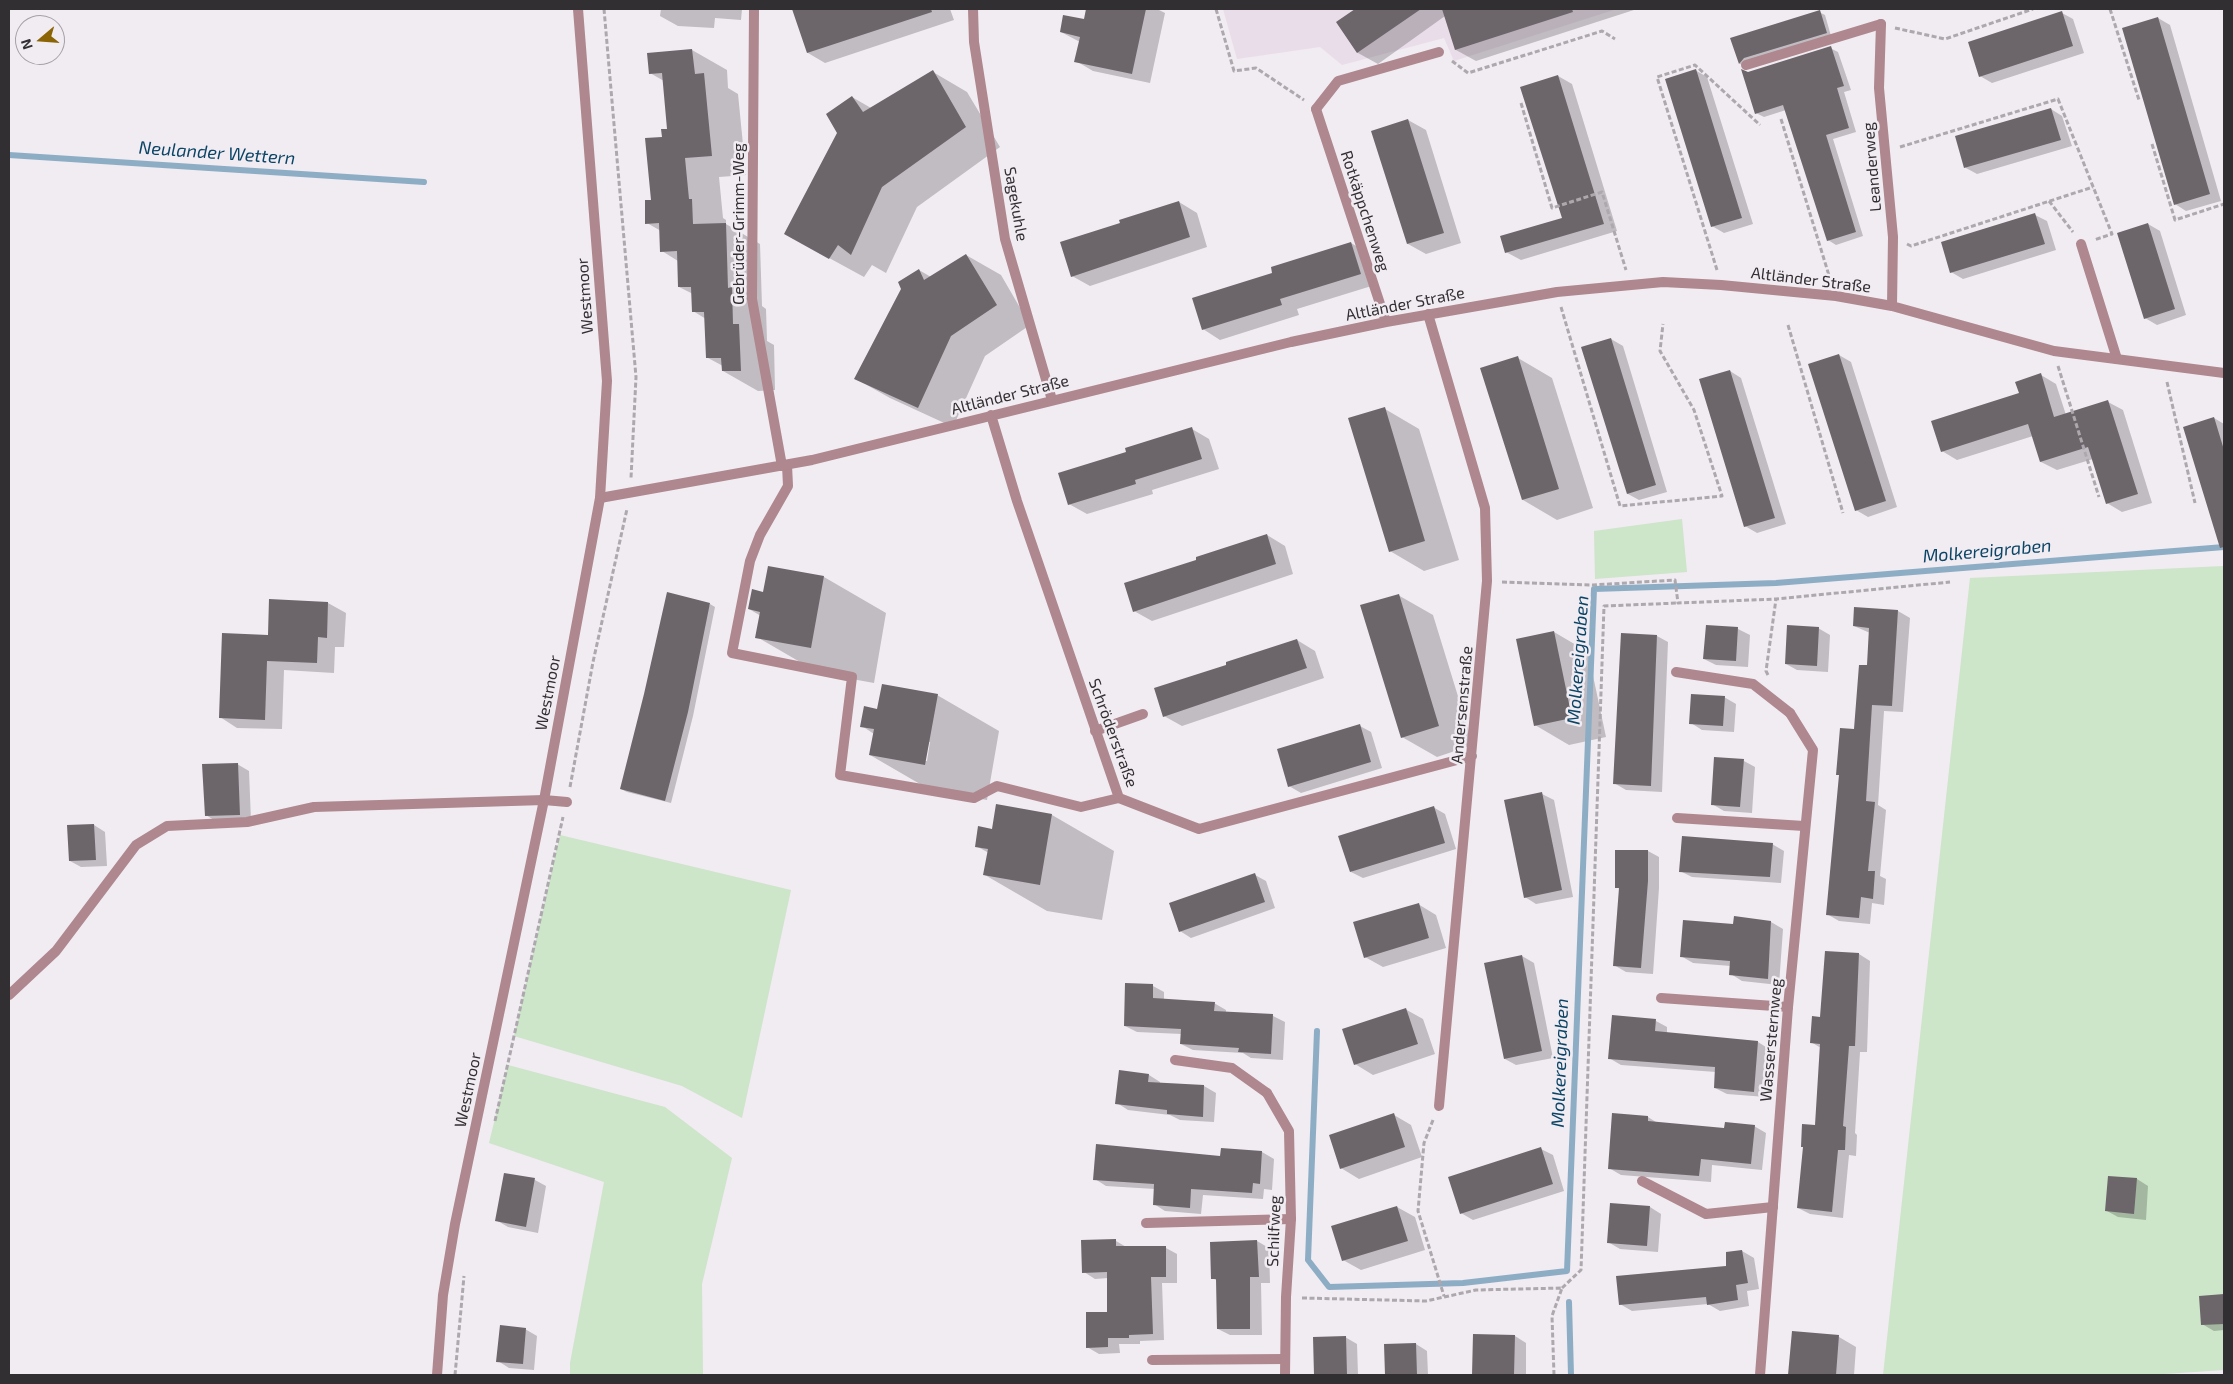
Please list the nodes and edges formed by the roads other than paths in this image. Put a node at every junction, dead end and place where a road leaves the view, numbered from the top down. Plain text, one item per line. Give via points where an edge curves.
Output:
1 (578, 9) edge
2 (754, 9) edge
3 (973, 9) edge
4 (1439, 52) road end
5 (1746, 66) dead end
6 (2082, 244) road end
7 (1892, 306) junction
8 (1428, 314) junction
9 (1386, 322) junction
10 (2117, 359) junction
11 (2224, 374) edge
12 (1052, 400) junction
13 (991, 415) junction
14 (784, 466) junction
15 (600, 498) junction
16 (1676, 672) dead end
17 (1143, 714) dead end
18 (1095, 731) junction
19 (1472, 756) junction
20 (1119, 798) junction
21 (544, 800) junction
22 (567, 802) road end
23 (1677, 818) dead end
24 (1804, 826) junction
25 (9, 995) edge
26 (1660, 998) dead end
27 (1788, 1007) junction
28 (1175, 1060) dead end
29 (1440, 1106) road end
30 (1642, 1181) dead end
31 (1773, 1207) junction
32 (1291, 1219) junction
33 (1146, 1223) dead end
34 (1285, 1359) junction
35 (1152, 1360) dead end
36 (437, 1375) edge
37 (1285, 1375) edge
38 (1760, 1375) edge

1 - 15 street, Westmoor via 607,381
2 - 14 street, Gebrüder-Grimm-Weg via 752,299
3 - 12 street, Sagekuhle via 974,42 1005,239
4 - 9 street, Rotkäppchenweg via 1338,81 1316,108
5 - 7 street, Leanderweg via 1880,24 1880,88 1894,237
6 - 10 street
7 - 8 street, Altländer Straße via 1836,296 1663,282 1557,292
7 - 10 street, Altländer Straße via 2054,351
8 - 9 street, Altländer Straße
8 - 19 street, Andersenstraße via 1485,508 1487,581
9 - 12 street, Altländer Straße
10 - 11 street, Altländer Straße
12 - 13 street, Altländer Straße
13 - 14 street, Altländer Straße
13 - 18 street, Schröderstraße via 1016,501
14 - 15 street, Altländer Straße
14 - 20 street, Gebrüder-Grimm-Weg via 788,486 760,535 750,561 732,653 852,678 840,775 974,798 997,786 1081,807
15 - 21 street, Westmoor
16 - 24 street, Wassersternweg via 1753,684 1790,713 1813,750
17 - 18 street
18 - 20 street, Schröderstraße
19 - 20 street, Schröderstraße via 1199,828
19 - 29 street, Andersenstraße
21 - 22 street
21 - 25 street via 314,807 246,822 167,826 136,845 56,951
21 - 36 street, Westmoor via 456,1224 443,1295
23 - 24 street
24 - 27 street, Wassersternweg
26 - 27 street
27 - 31 street, Wassersternweg
28 - 32 street, Schilfweg via 1232,1068 1267,1093 1289,1130
30 - 31 street via 1706,1214
31 - 38 street, Wassersternweg
32 - 33 street
32 - 34 street, Schilfweg
34 - 35 street
34 - 37 street, Schilfweg

